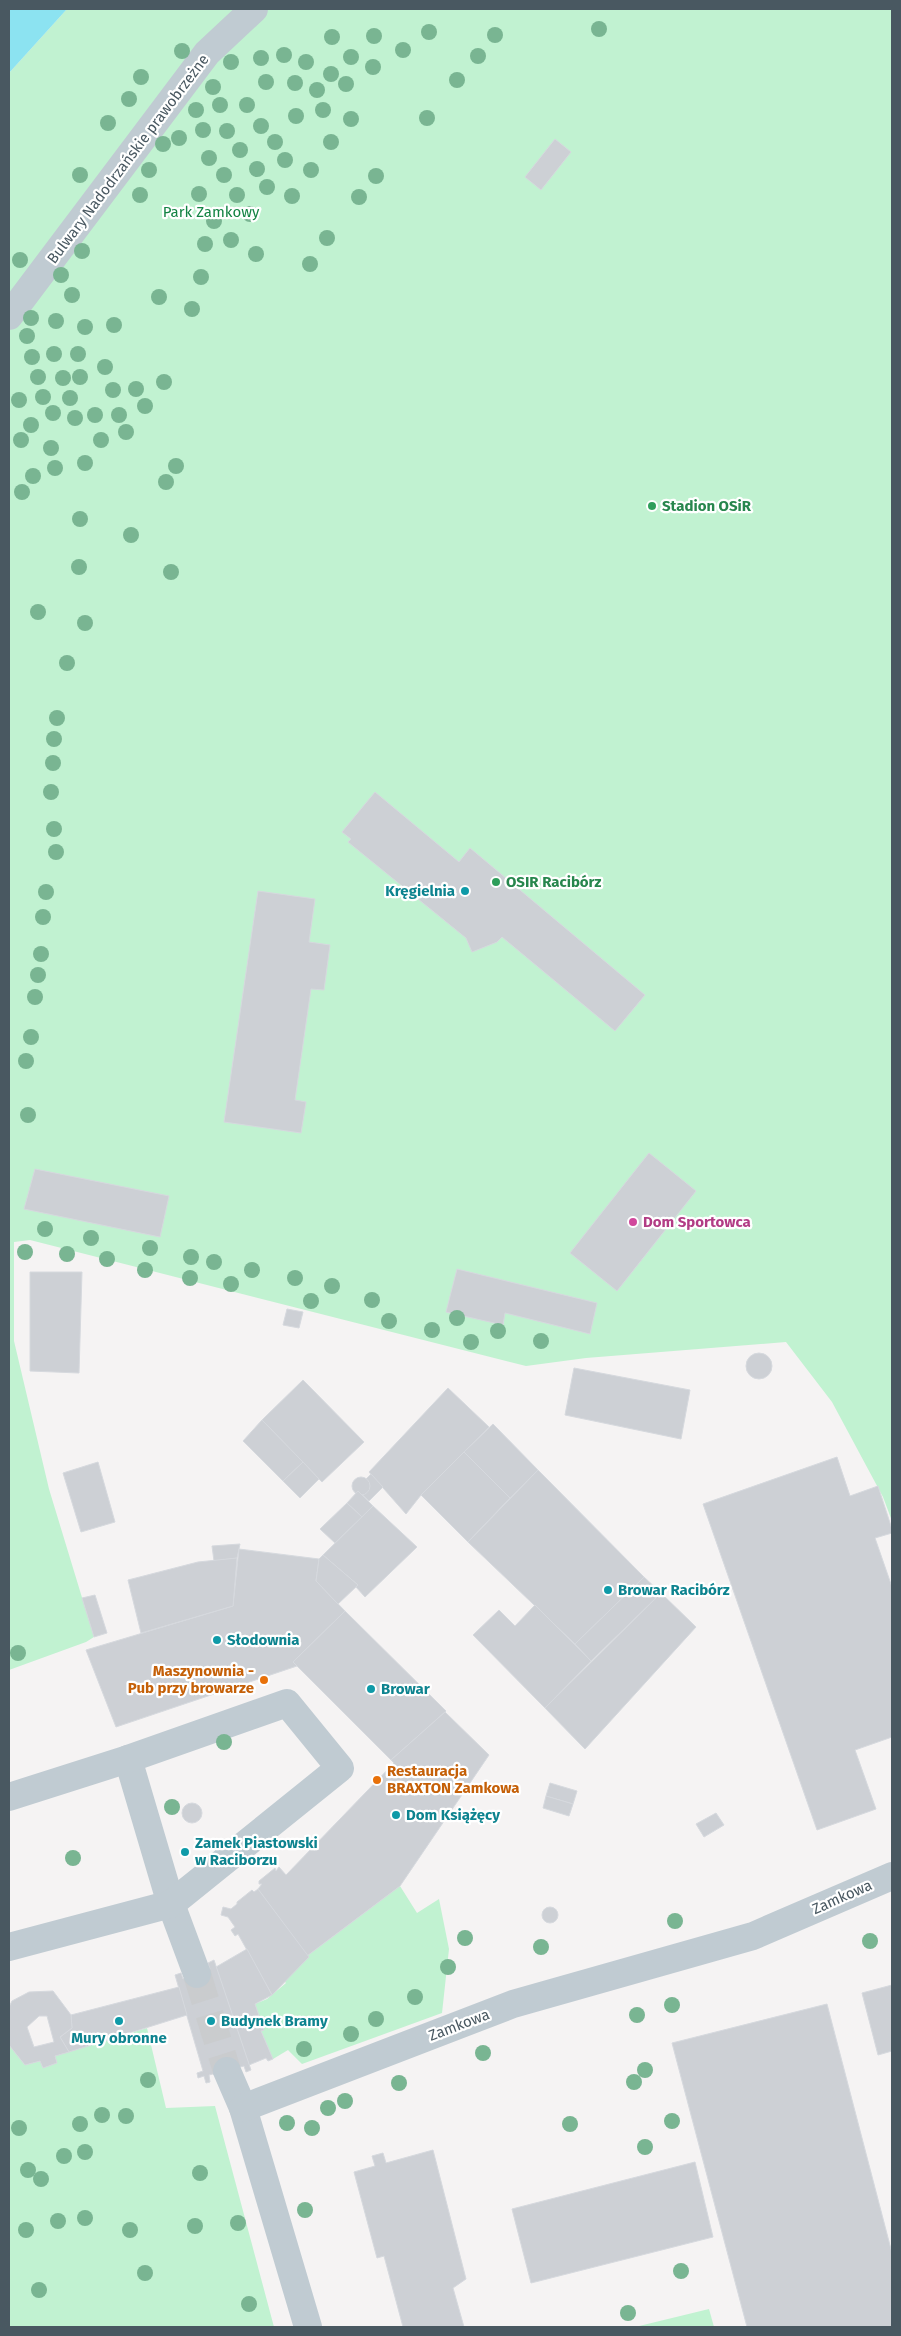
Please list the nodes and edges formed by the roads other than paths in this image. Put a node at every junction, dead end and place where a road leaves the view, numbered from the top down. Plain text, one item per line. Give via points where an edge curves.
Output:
1 (254, 9) edge
2 (9, 316) edge
3 (128, 1759) junction
4 (9, 1797) edge
5 (892, 1876) edge
6 (171, 1904) junction
7 (9, 1947) edge
8 (197, 1974) tunnel mouth
9 (227, 2071) tunnel mouth
10 (243, 2108) junction
11 (308, 2327) edge

1 - 2 street, Bulwary Nadodrzańskie prawobrzeżne via 207,53
3 - 4 street
3 - 6 street
3 - 6 street via 287,1703 340,1768
5 - 10 street, Zamkowa via 753,1936 513,2004
6 - 7 street
6 - 8 street
9 - 10 street
10 - 11 street

